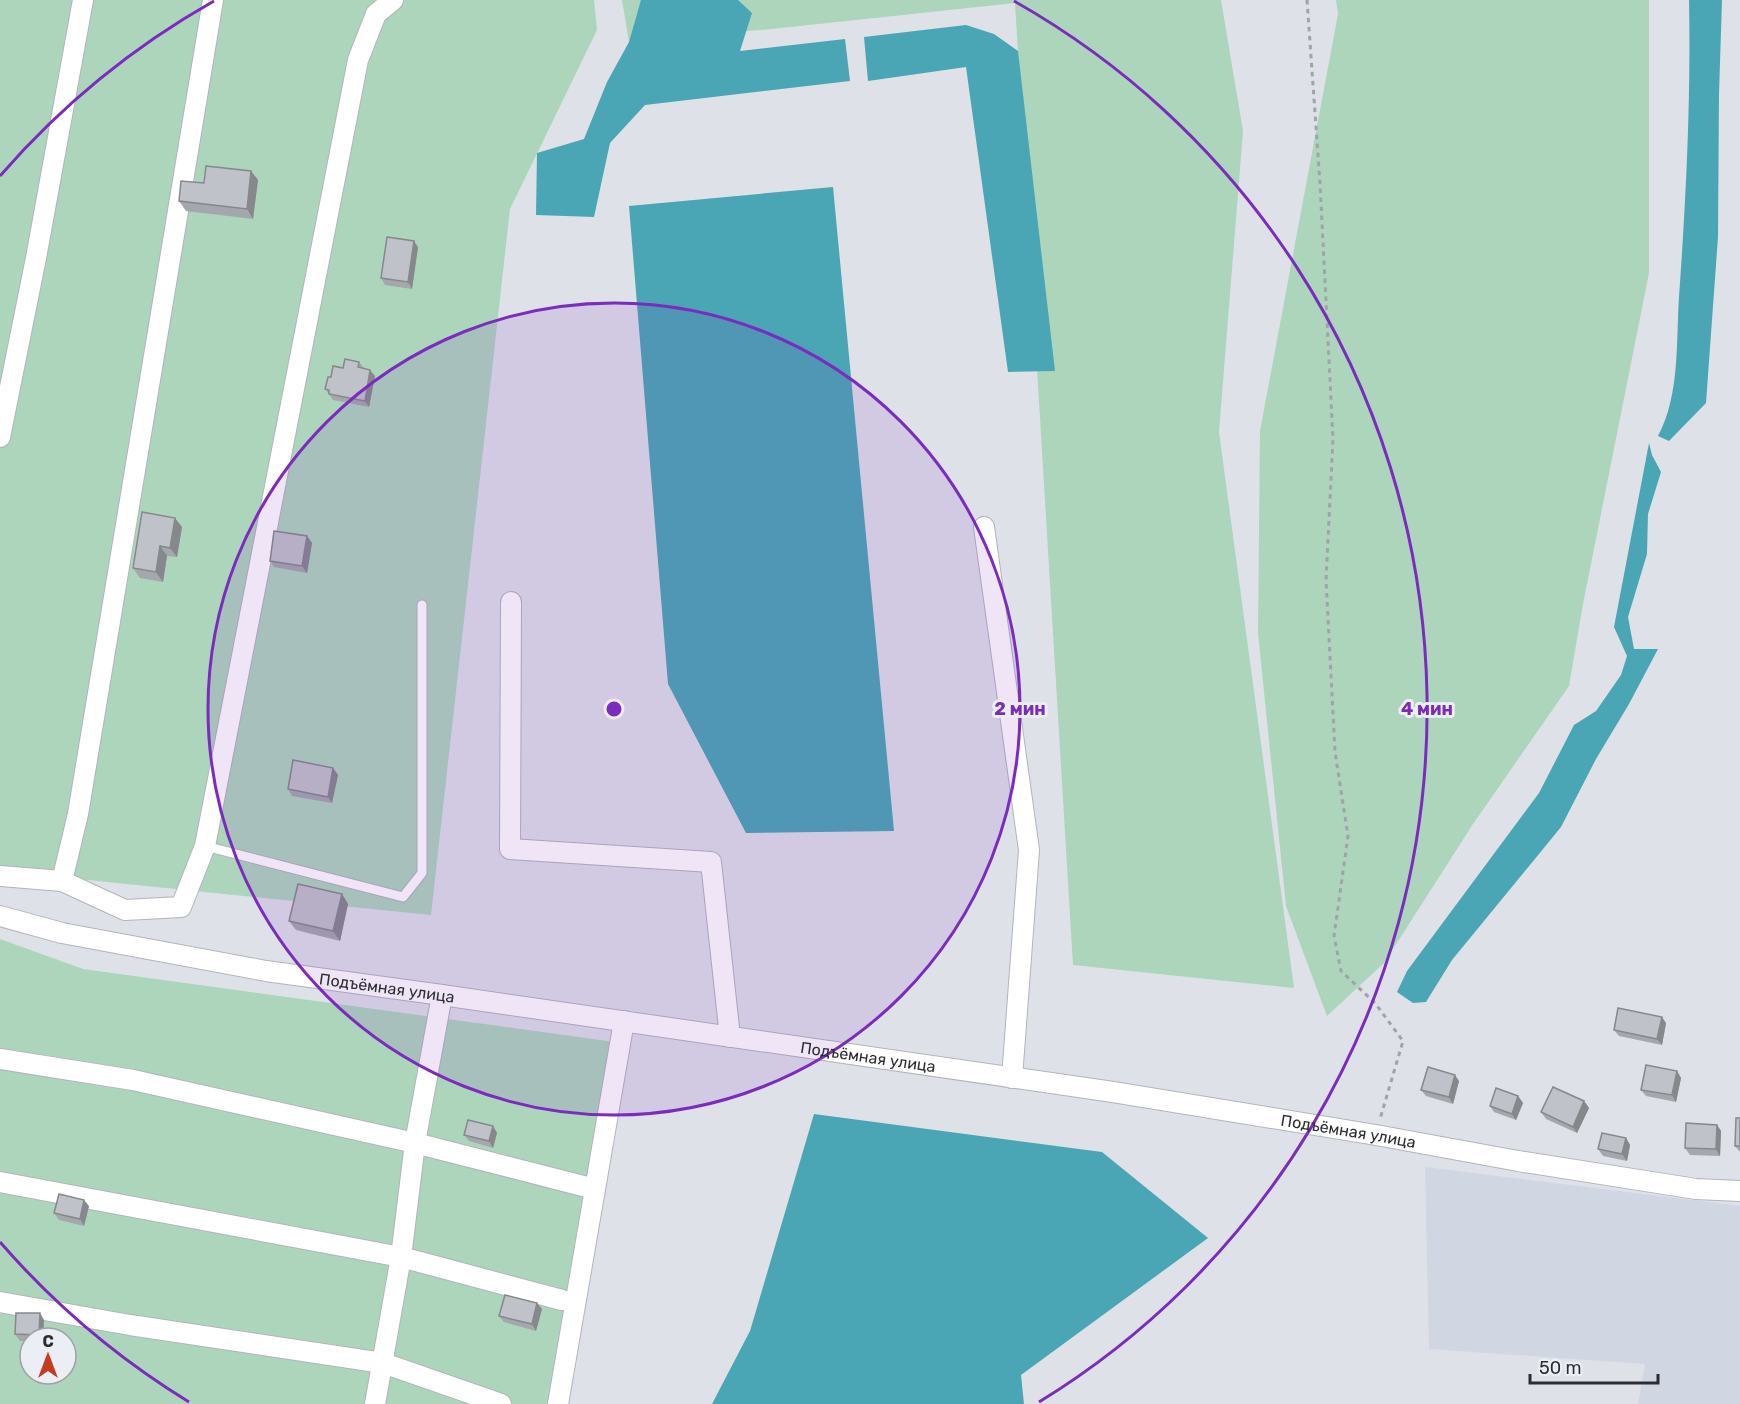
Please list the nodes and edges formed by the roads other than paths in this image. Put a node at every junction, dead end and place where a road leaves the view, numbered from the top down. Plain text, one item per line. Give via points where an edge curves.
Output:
1 (83, 0) edge
2 (213, 0) edge
3 (393, 0) edge
4 (0, 437) edge
5 (984, 527) dead end
6 (511, 602) dead end
7 (422, 605) dead end
8 (205, 846) junction
9 (0, 876) edge
10 (62, 882) junction
11 (0, 916) edge
12 (442, 995) junction
13 (624, 1021) junction
14 (730, 1037) junction
15 (0, 1059) edge
16 (1012, 1078) junction
17 (415, 1143) junction
18 (0, 1182) edge
19 (587, 1187) dead end
20 (1740, 1191) edge
21 (401, 1257) junction
22 (562, 1300) dead end
23 (0, 1302) edge
24 (384, 1364) junction
25 (375, 1404) edge
26 (501, 1404) edge
27 (558, 1404) edge

1 - 4 street
2 - 10 street via 78,814
3 - 8 street via 376,14 358,60
5 - 16 street via 1029,850
6 - 14 street via 510,849 711,862
7 - 8 lane via 422,873 403,897
8 - 10 street via 181,907 125,910
9 - 10 street
11 - 12 street, Подъёмная улица via 62,933 266,971
12 - 13 street, Подъёмная улица
12 - 17 street
13 - 14 street, Подъёмная улица
13 - 27 street
14 - 16 street, Подъёмная улица
15 - 17 street via 133,1080
16 - 20 street, Подъёмная улица via 1685,1187
17 - 19 street
17 - 21 street
18 - 21 street
21 - 22 street
21 - 24 street
23 - 24 street
24 - 25 street
24 - 26 street

